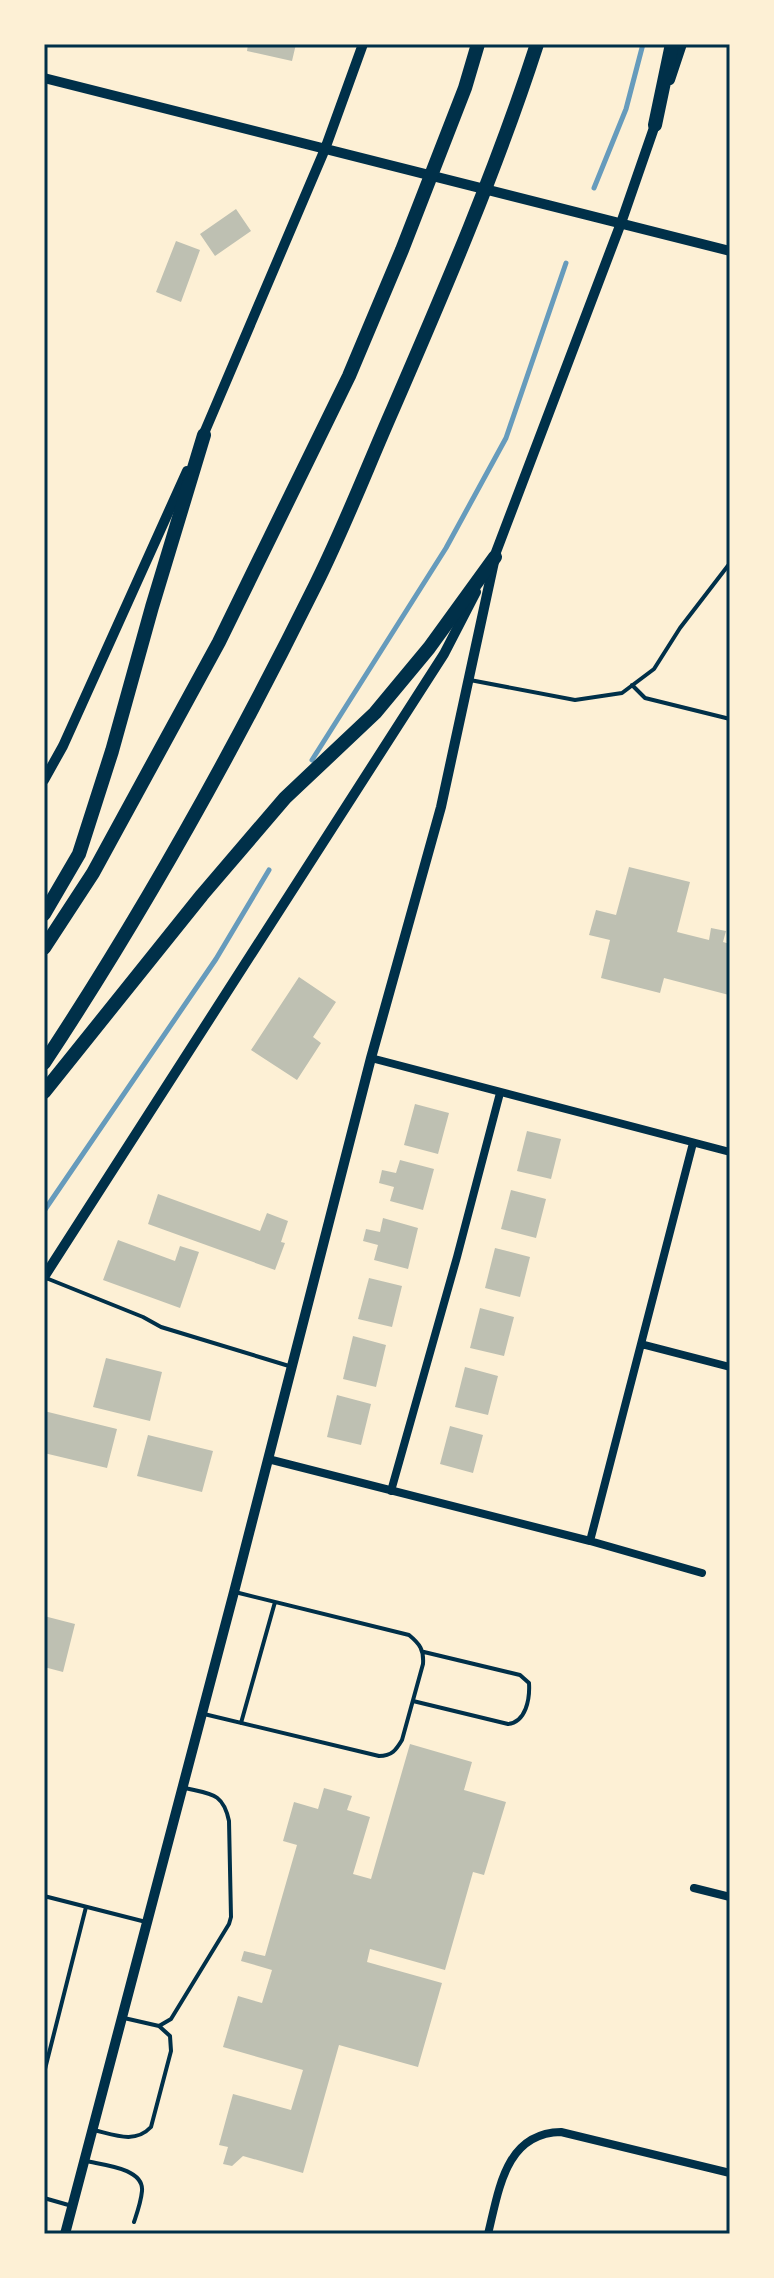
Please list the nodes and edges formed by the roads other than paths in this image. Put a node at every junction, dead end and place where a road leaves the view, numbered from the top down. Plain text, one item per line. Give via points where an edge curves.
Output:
1 (363, 44) edge
2 (478, 44) edge
3 (537, 44) edge
4 (672, 44) edge
5 (682, 44) edge
6 (44, 78) edge
7 (655, 125) junction
8 (325, 149) junction
9 (621, 223) junction
10 (730, 251) edge
11 (204, 435) junction
12 (495, 557) junction
13 (730, 563) edge
14 (467, 679) junction
15 (632, 685) junction
16 (730, 719) edge
17 (44, 780) edge
18 (44, 914) edge
19 (44, 948) edge
20 (371, 1058) junction
21 (44, 1063) edge
22 (44, 1092) edge
23 (500, 1093) junction
24 (693, 1143) junction
25 (730, 1152) edge
26 (44, 1277) edge
27 (641, 1344) junction
28 (292, 1366) junction
29 (730, 1367) edge
30 (268, 1459) junction
31 (391, 1491) junction
32 (590, 1541) junction
33 (702, 1573) dead end
34 (234, 1592) junction
35 (275, 1602) junction
36 (424, 1652) junction
37 (413, 1701) junction
38 (202, 1713) junction
39 (241, 1723) junction
40 (183, 1787) junction
41 (694, 1888) dead end
42 (44, 1896) edge
43 (730, 1897) edge
44 (86, 1907) junction
45 (147, 1922) junction
46 (122, 2017) junction
47 (159, 2026) junction
48 (44, 2073) edge
49 (91, 2129) junction
50 (83, 2160) junction
51 (730, 2173) edge
52 (44, 2198) edge
53 (72, 2206) junction
54 (134, 2222) dead end
55 (65, 2234) edge
56 (488, 2234) edge

1 - 8 street
2 - 19 highway via 349,376 219,642 93,873
3 - 21 highway via 453,268 317,583 226,762 101,977
4 - 7 highway
5 - 7 street
6 - 8 street
7 - 9 street
8 - 9 street
8 - 11 street
9 - 10 street
9 - 12 street
11 - 17 street
11 - 18 highway via 79,854
12 - 14 street
12 - 22 highway via 375,713 285,798
12 - 26 street via 444,654
13 - 15 lane via 654,669
14 - 15 lane via 575,700 622,693
14 - 20 street via 441,807
15 - 16 lane via 645,698
20 - 23 street
20 - 28 street
23 - 24 street
23 - 31 street
24 - 25 street
24 - 27 street
26 - 28 lane via 161,1327
27 - 29 street
27 - 32 street
28 - 30 street
30 - 31 street
30 - 34 street
31 - 32 street
32 - 33 street
34 - 35 lane
34 - 38 street
35 - 36 lane via 409,1635
35 - 39 lane
36 - 37 lane
36 - 37 lane via 520,1675 530,1689 523,1716 514,1724
37 - 39 lane via 402,1740 387,1756
38 - 39 lane
38 - 40 street
40 - 45 street
40 - 47 lane via 211,1794 226,1805 231,1917 181,2005
41 - 43 street
42 - 44 lane
44 - 45 lane
44 - 48 lane
45 - 46 street
46 - 47 lane
46 - 49 street
47 - 49 lane via 170,2036 171,2051 151,2127 144,2135 129,2138
49 - 50 street
50 - 53 street
50 - 54 lane via 134,2175 141,2182
51 - 56 street via 546,2132 516,2151
52 - 53 lane
53 - 55 street

